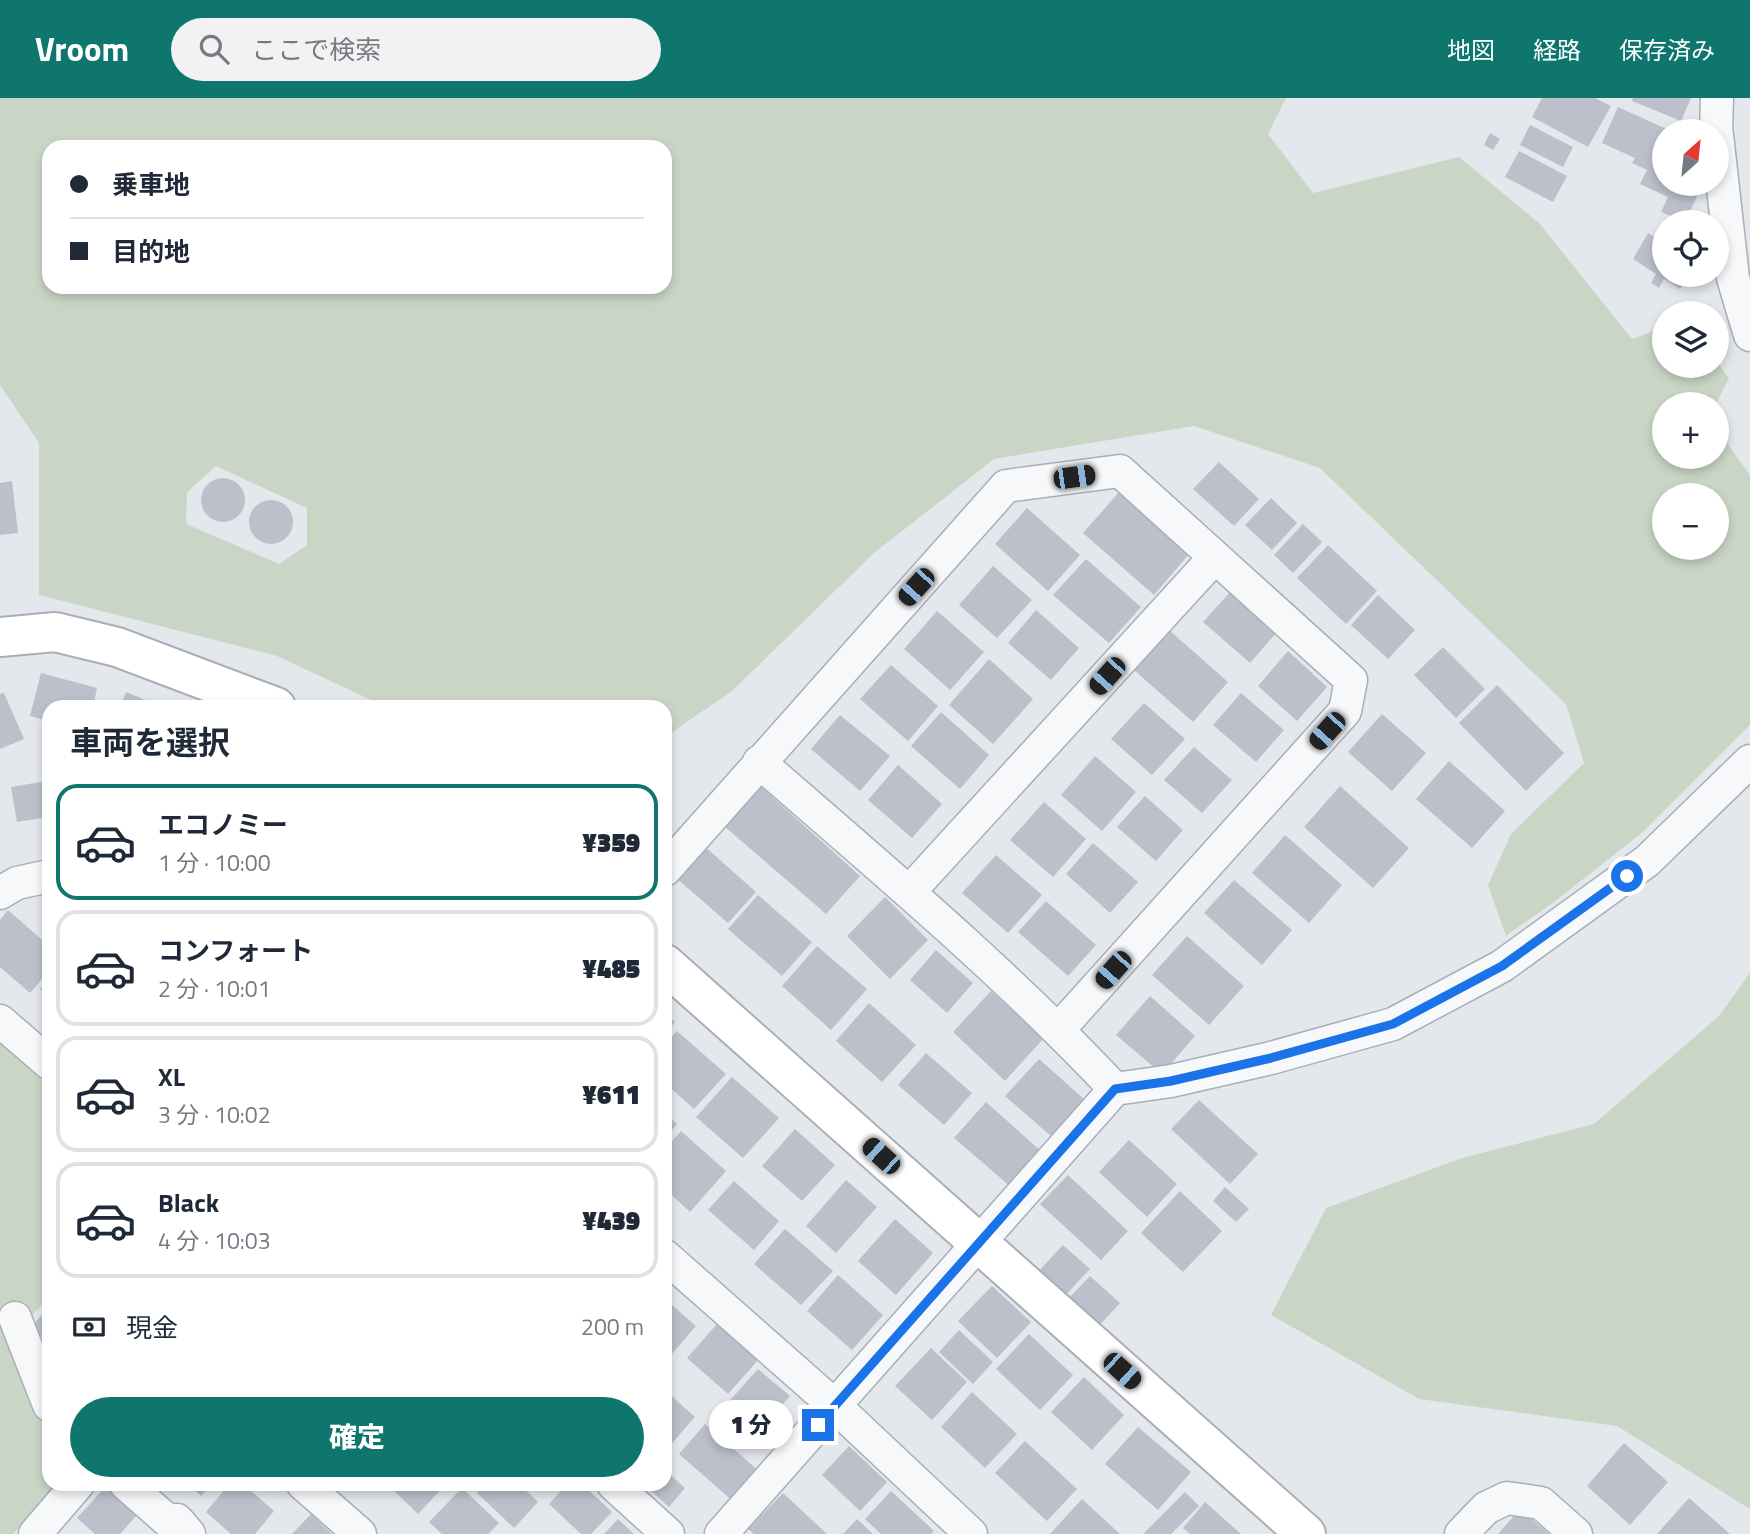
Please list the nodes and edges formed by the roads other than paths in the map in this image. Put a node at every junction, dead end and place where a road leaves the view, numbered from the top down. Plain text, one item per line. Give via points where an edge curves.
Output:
1 (1717, 98) edge
2 (1717, 119) edge
3 (1724, 196) edge
4 (1750, 335) edge
5 (1215, 557) junction
6 (0, 637) edge
7 (257, 700) edge
8 (1750, 761) edge
9 (759, 762) junction
10 (672, 862) edge
11 (42, 878) edge
12 (909, 892) junction
13 (0, 893) edge
14 (672, 970) edge
15 (0, 1021) edge
16 (1059, 1029) junction
17 (42, 1057) edge
18 (1115, 1089) junction
19 (980, 1243) junction
20 (672, 1262) edge
21 (15, 1318) dead end
22 (42, 1387) edge
23 (835, 1406) junction
24 (72, 1491) edge
25 (134, 1491) edge
26 (311, 1491) edge
27 (621, 1491) edge
28 (35, 1534) edge
29 (189, 1534) edge
30 (360, 1534) edge
31 (668, 1534) edge
32 (721, 1534) edge
33 (971, 1534) edge
34 (1306, 1534) edge
35 (1461, 1534) edge
36 (1576, 1534) edge

1 - 2 street
3 - 4 street via 1734,278
5 - 9 street via 1120,471 1006,486
5 - 12 street
5 - 16 street via 1351,680 1345,711
6 - 7 street via 55,632 117,647
8 - 18 street via 1647,861 1502,966 1393,1024 1271,1058
9 - 10 street
9 - 12 street
11 - 13 street
12 - 16 street
14 - 19 street
15 - 17 street
16 - 18 street
18 - 19 street
19 - 23 street
19 - 34 street
20 - 23 street
21 - 22 street
23 - 32 street
23 - 33 street
24 - 28 street
25 - 29 street via 169,1521 177,1520
26 - 30 street
27 - 31 street
35 - 36 street via 1486,1508 1507,1498 1541,1503

